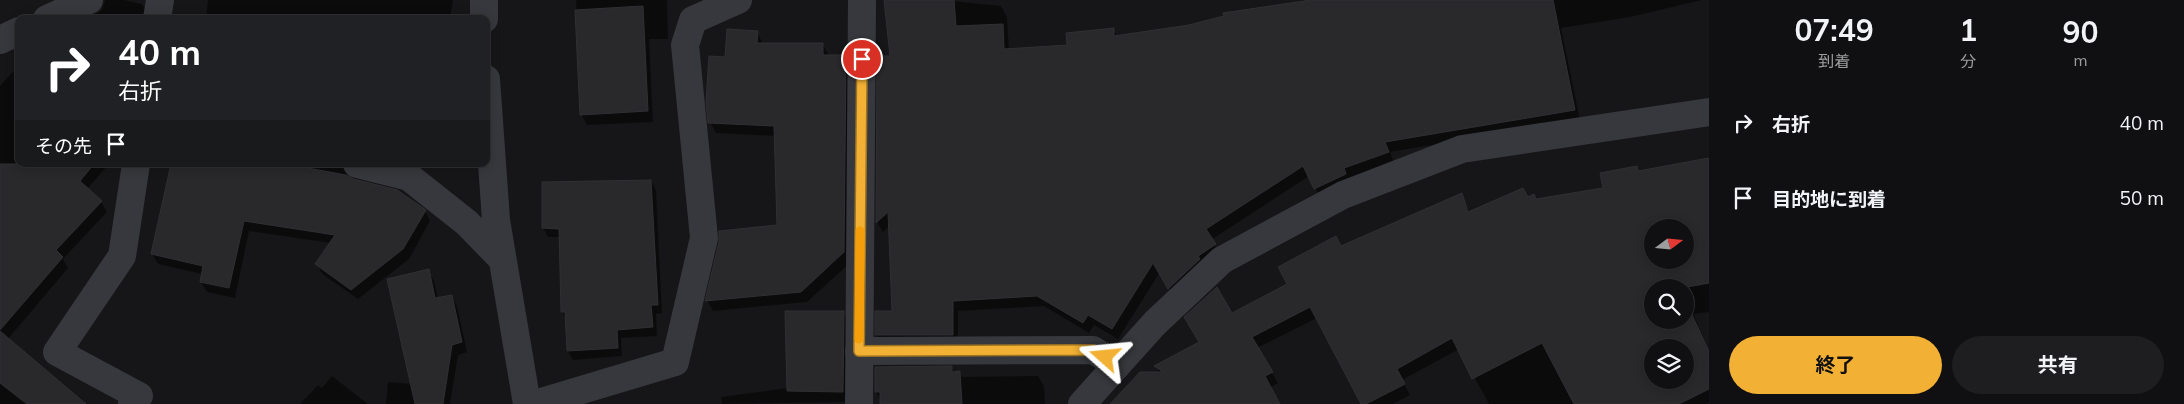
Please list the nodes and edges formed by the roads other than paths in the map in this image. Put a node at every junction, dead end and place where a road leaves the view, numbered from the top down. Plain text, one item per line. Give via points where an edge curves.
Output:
1 (89, 0) edge
2 (160, 0) edge
3 (484, 0) edge
4 (738, 0) edge
5 (862, 0) edge
6 (56, 15) edge
7 (158, 15) edge
8 (484, 15) edge
9 (15, 33) edge
10 (0, 40) edge
11 (1709, 112) edge
12 (490, 135) edge
13 (136, 167) edge
14 (369, 167) edge
15 (502, 259) junction
16 (859, 351) junction
17 (1117, 365) junction
18 (132, 404) edge
19 (528, 404) edge
20 (535, 404) edge
21 (859, 404) edge
22 (1082, 404) edge

1 - 6 street
2 - 7 street
3 - 8 street
4 - 20 street via 693,20 685,44 704,238 675,362
5 - 16 street
9 - 10 street
11 - 17 street via 1462,149 1343,195 1222,260 1155,322
12 - 15 street
13 - 18 street via 122,256 58,352 139,396
14 - 15 street via 409,177 467,223
15 - 19 street
16 - 17 street via 1093,350
16 - 21 street
17 - 22 street

